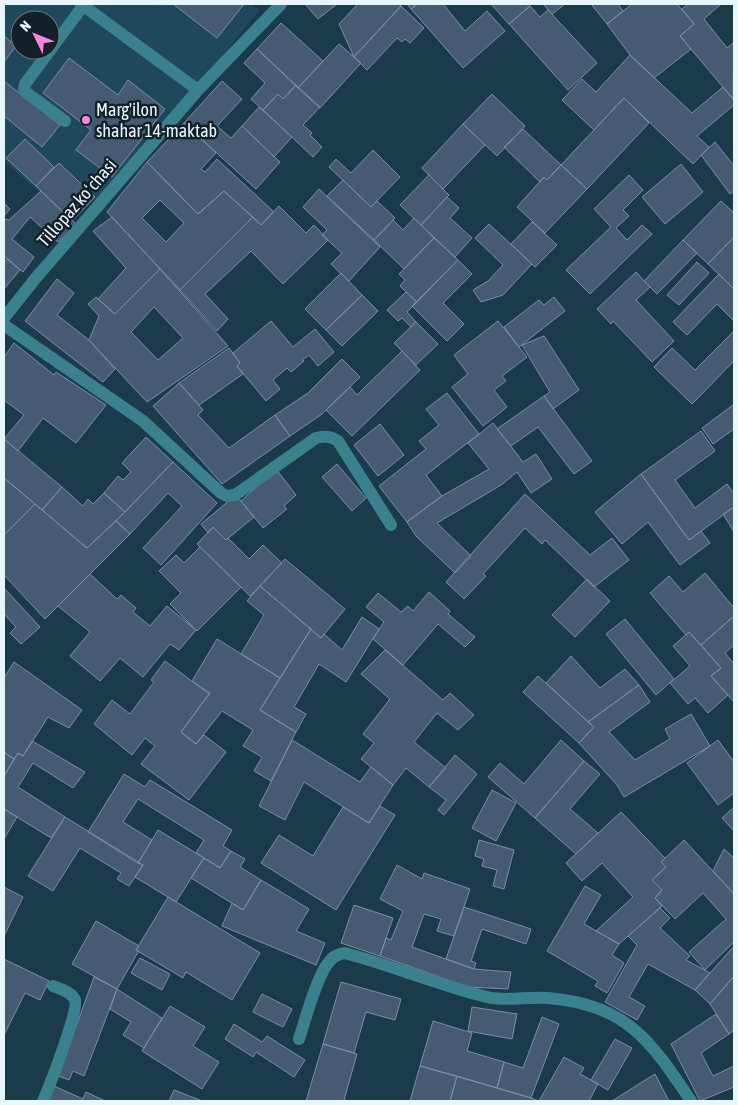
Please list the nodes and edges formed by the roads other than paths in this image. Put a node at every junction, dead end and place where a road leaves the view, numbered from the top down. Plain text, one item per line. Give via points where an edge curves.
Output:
1 (281, 4) edge
2 (82, 5) edge
3 (198, 90) junction
4 (65, 121) dead end
5 (4, 318) edge
6 (4, 325) edge
7 (391, 525) dead end
8 (53, 986) dead end
9 (299, 1039) dead end
10 (43, 1101) edge
11 (692, 1101) edge

1 - 3 street, Tillopaz koʻchasi
2 - 3 street
2 - 4 street via 24,89
3 - 5 street, Tillopaz koʻchasi
6 - 7 street via 143,421 227,496 235,494 316,438 332,437 338,441
8 - 10 street via 70,994 76,1004
9 - 11 street via 322,973 328,962 345,953 489,998 546,998 594,1006 621,1019 645,1038

